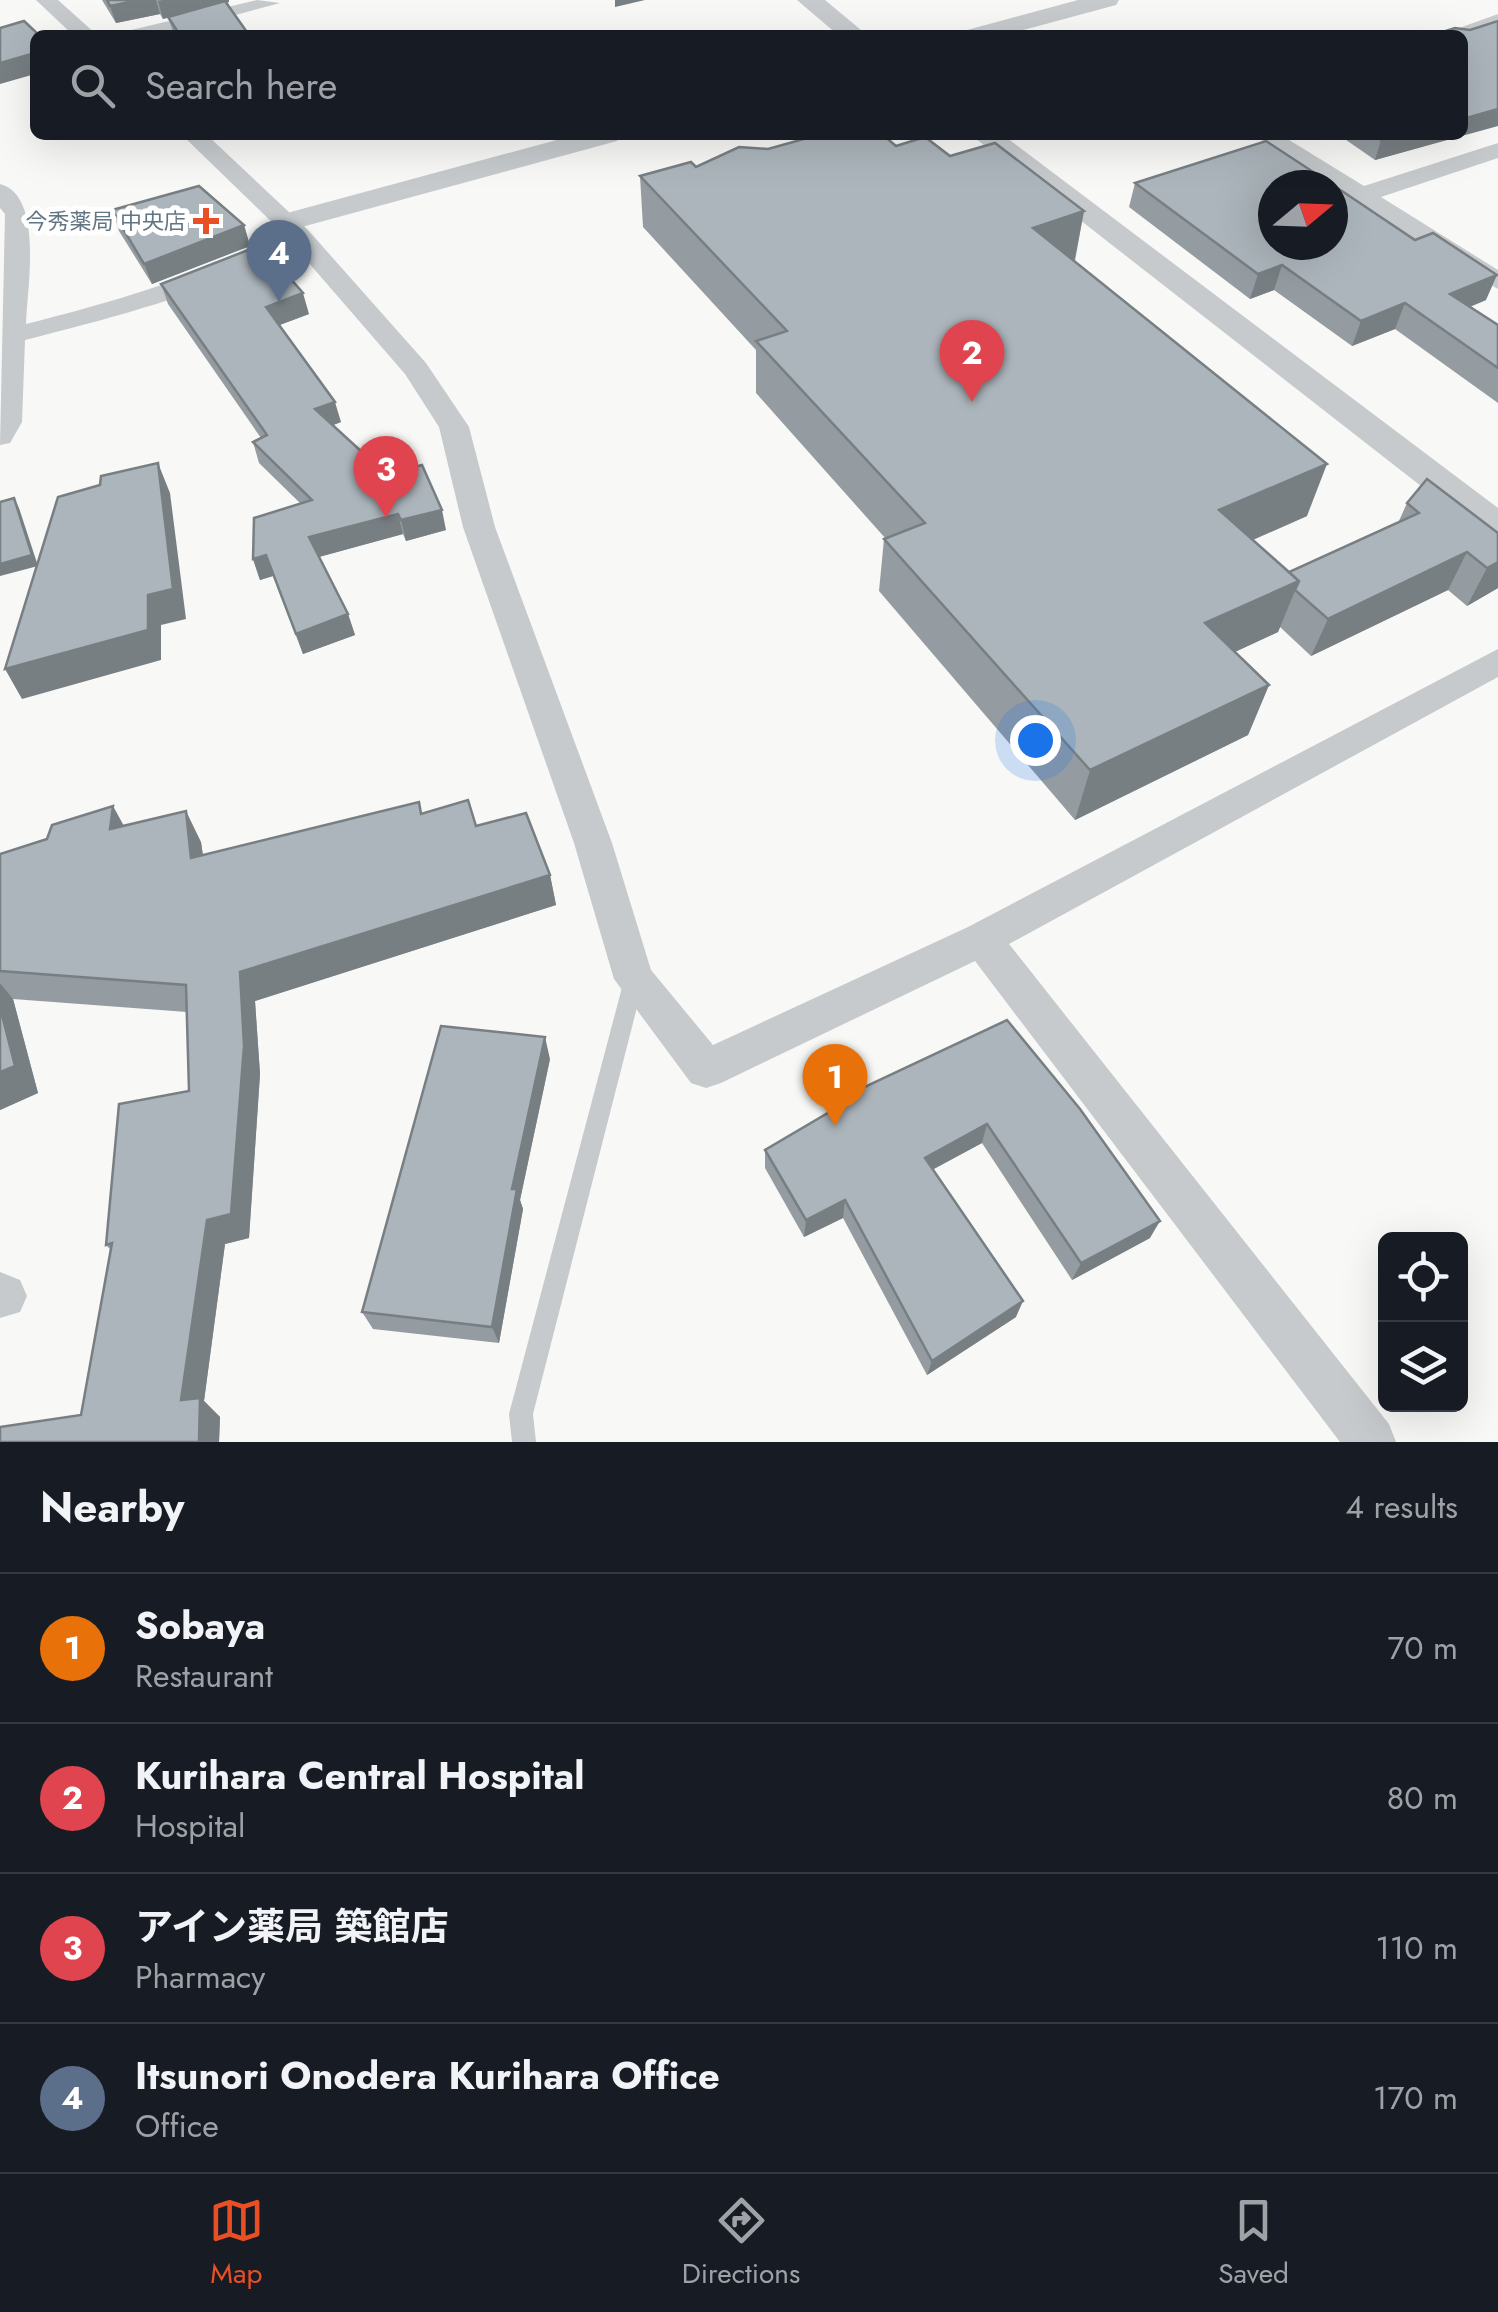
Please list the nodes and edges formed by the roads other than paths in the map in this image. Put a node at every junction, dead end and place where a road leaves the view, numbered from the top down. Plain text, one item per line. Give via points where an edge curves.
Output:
1 (46, 0) edge
2 (267, 0) edge
3 (809, 0) edge
4 (1106, 0) edge
5 (1498, 20) edge
6 (80, 30) edge
7 (156, 30) edge
8 (848, 30) edge
9 (995, 30) edge
10 (1466, 30) edge
11 (199, 140) edge
12 (590, 140) edge
13 (991, 140) edge
14 (1273, 140) edge
15 (1498, 150) edge
16 (0, 191) edge
17 (1359, 196) junction
18 (293, 228) junction
19 (1498, 281) edge
20 (10, 336) junction
21 (0, 436) edge
22 (1498, 528) edge
23 (1498, 662) edge
24 (982, 939) junction
25 (634, 979) junction
26 (524, 1442) edge
27 (1370, 1442) edge

1 - 6 street
2 - 7 street
3 - 8 street
4 - 9 street
5 - 10 street
11 - 18 street
12 - 18 street
13 - 22 street
14 - 17 street
15 - 17 street
16 - 20 street via 16,214
17 - 19 street
18 - 20 street via 214,277
18 - 25 street via 416,368 454,427 479,527 593,843
20 - 21 street via 8,422
23 - 24 street
24 - 25 street via 706,1069
24 - 27 street
25 - 26 lane via 521,1414

